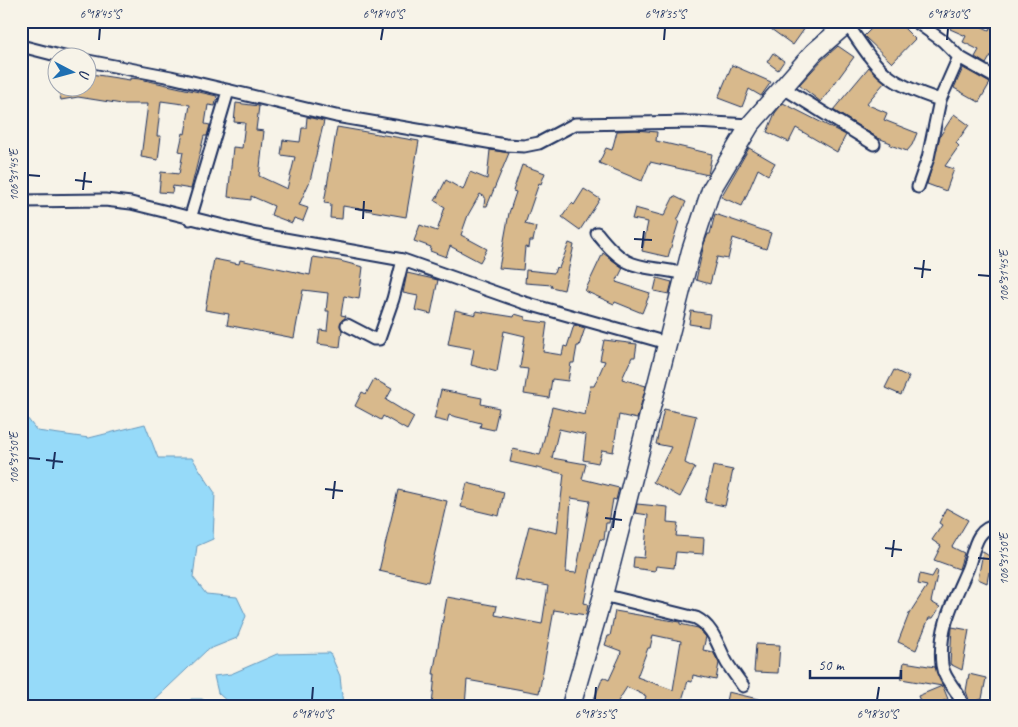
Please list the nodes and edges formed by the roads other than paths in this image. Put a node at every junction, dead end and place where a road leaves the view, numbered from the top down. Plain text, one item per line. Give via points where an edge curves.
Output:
1 (915, 21) edge
2 (849, 22) edge
3 (21, 46) edge
4 (48, 53) edge
5 (959, 57) junction
6 (98, 63) edge
7 (996, 78) edge
8 (782, 87) junction
9 (228, 91) junction
10 (940, 100) junction
11 (750, 125) junction
12 (874, 144) dead end
13 (918, 187) dead end
14 (21, 201) edge
15 (190, 219) junction
16 (597, 233) dead end
17 (403, 260) junction
18 (685, 274) junction
19 (347, 325) dead end
20 (667, 342) junction
21 (997, 526) edge
22 (603, 595) junction
23 (743, 686) dead end
24 (571, 706) edge
25 (962, 706) edge

1 - 5 street
2 - 8 main road via 814,52
2 - 10 street via 883,74 899,85
3 - 4 street
5 - 7 street
5 - 10 street
6 - 9 street
8 - 11 main road
8 - 12 street
9 - 11 street via 336,116 519,146 539,143 575,124 695,122
9 - 15 street
10 - 13 street via 928,158
11 - 18 main road via 712,190 699,221
14 - 15 street via 118,201
15 - 17 street
16 - 18 street via 624,261
17 - 19 street via 379,339
17 - 20 street via 525,304
18 - 20 main road
20 - 22 main road
21 - 25 street via 984,529 978,537 942,633 943,671 959,695
22 - 23 street via 703,621
22 - 24 main road

